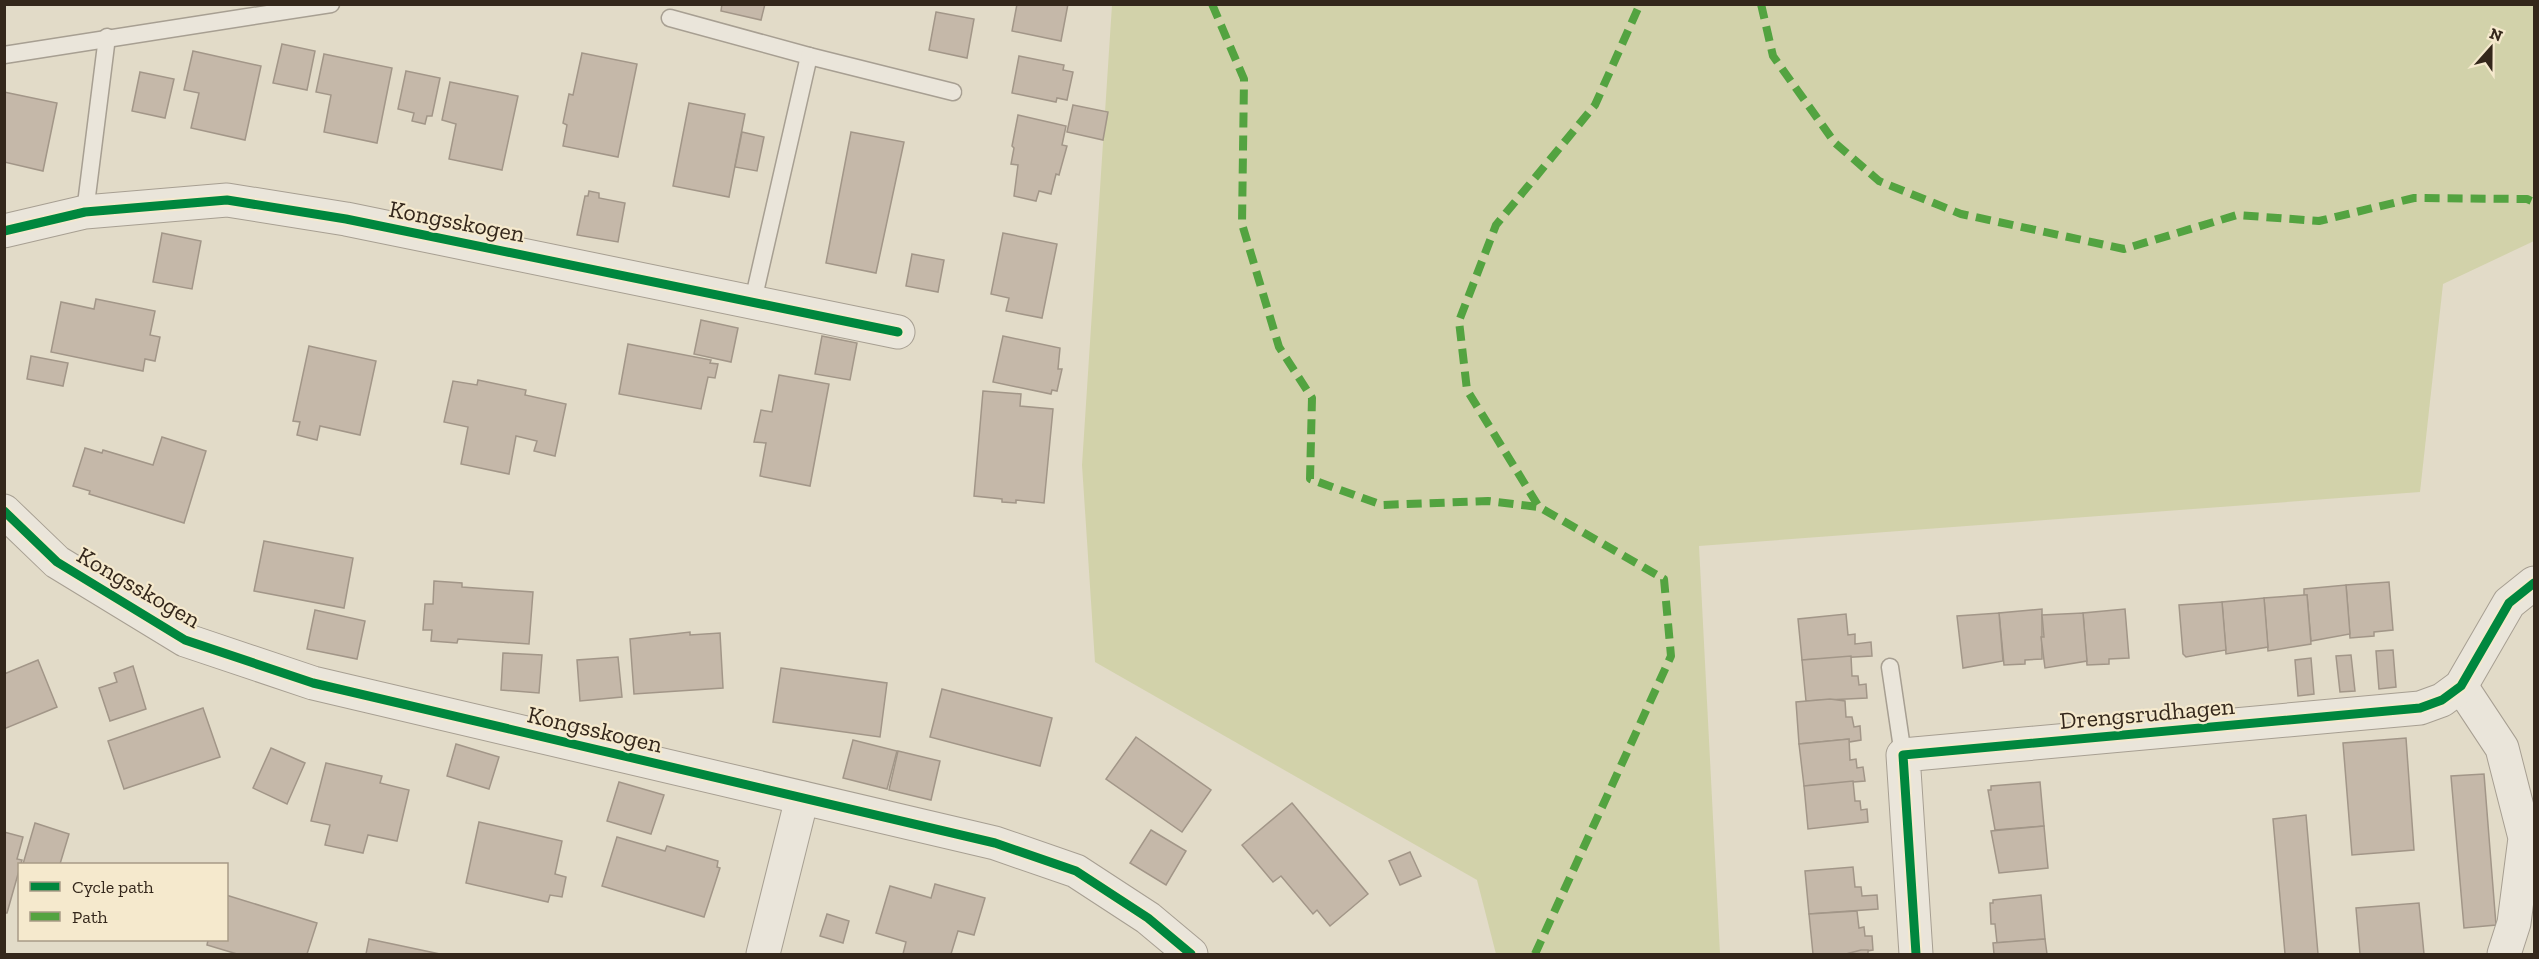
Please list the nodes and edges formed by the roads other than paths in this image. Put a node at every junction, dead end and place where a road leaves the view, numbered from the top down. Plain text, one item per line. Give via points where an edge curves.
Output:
1 (331, 4) edge
2 (670, 18) dead end
3 (106, 37) junction
4 (4, 55) edge
5 (809, 56) junction
6 (953, 92) dead end
7 (85, 212) junction
8 (4, 231) edge
9 (753, 301) junction
10 (898, 332) dead end
11 (4, 511) edge
12 (2535, 583) edge
13 (1890, 667) dead end
14 (2461, 686) junction
15 (1903, 755) junction
16 (801, 798) junction
17 (763, 954) edge
18 (1191, 954) edge
19 (1916, 954) edge
20 (2504, 954) edge

1 - 3 lane
2 - 5 lane
3 - 4 lane
3 - 7 lane
5 - 6 lane
5 - 9 lane
7 - 8 street, Kongsskogen
7 - 9 street, Kongsskogen via 227,200 346,219
9 - 10 street, Kongsskogen
11 - 16 street, Kongsskogen via 57,562 185,640 313,683
12 - 14 street, Drengsrudhagen via 2509,603
13 - 15 lane
14 - 15 street, Drengsrudhagen via 2442,700 2420,708
14 - 20 street via 2502,748 2525,838 2514,923
15 - 19 street
16 - 17 street
16 - 18 street, Kongsskogen via 995,843 1076,871 1148,918

